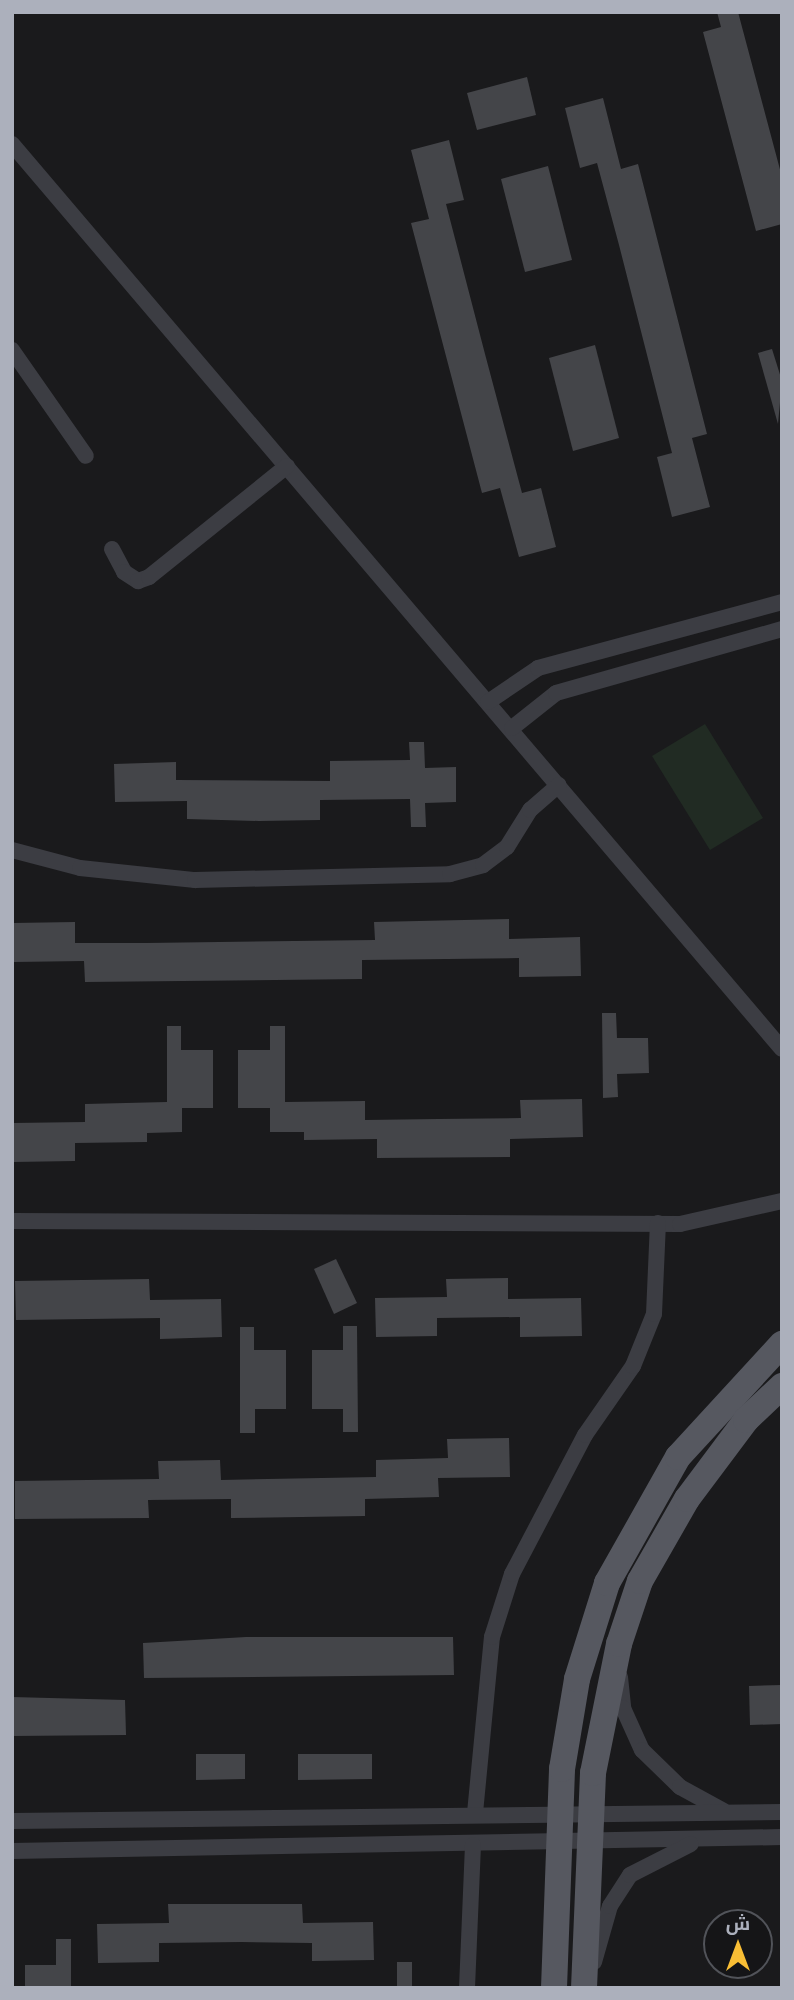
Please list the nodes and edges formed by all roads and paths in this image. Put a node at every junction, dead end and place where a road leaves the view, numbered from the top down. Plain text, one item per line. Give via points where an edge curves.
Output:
1 (12, 144) edge
2 (12, 350) edge
3 (86, 456) dead end
4 (287, 466) junction
5 (112, 549) dead end
6 (782, 602) edge
7 (782, 629) edge
8 (488, 702) junction
9 (512, 728) junction
10 (559, 785) junction
11 (12, 850) edge
12 (782, 1049) edge
13 (782, 1201) edge
14 (12, 1221) edge
15 (658, 1223) junction
16 (782, 1344) edge
17 (782, 1386) edge
18 (619, 1644) junction
19 (726, 1812) junction
20 (782, 1812) edge
21 (475, 1813) junction
22 (590, 1813) junction
23 (561, 1814) junction
24 (12, 1821) edge
25 (782, 1837) edge
26 (561, 1841) junction
27 (589, 1841) junction
28 (698, 1841) junction
29 (473, 1845) junction
30 (12, 1851) edge
31 (467, 1988) edge
32 (554, 1988) edge
33 (586, 1988) edge

1 - 4 street
2 - 3 street
4 - 5 street via 149,577 138,581 124,572
4 - 8 street
6 - 8 street via 538,668
7 - 9 street via 556,692
8 - 9 street
9 - 10 street
10 - 11 street via 530,810 507,847 483,865 450,874 195,880 80,868
10 - 12 street
13 - 15 street via 692,1222
14 - 15 street
15 - 21 street via 654,1314 633,1366 585,1435 512,1574 492,1637
16 - 23 main road via 678,1457 607,1583 568,1727
17 - 18 main road via 746,1420 687,1499 640,1581
18 - 19 street via 623,1708 642,1750 680,1787
18 - 22 main road
19 - 20 street
19 - 22 street
21 - 23 street
21 - 24 street
22 - 23 street
22 - 27 main road
23 - 26 main road
25 - 28 street
26 - 27 street
26 - 29 street
26 - 32 main road
27 - 28 street
27 - 33 main road
28 - 33 street via 644,1865 618,1891
29 - 30 street
29 - 31 street

